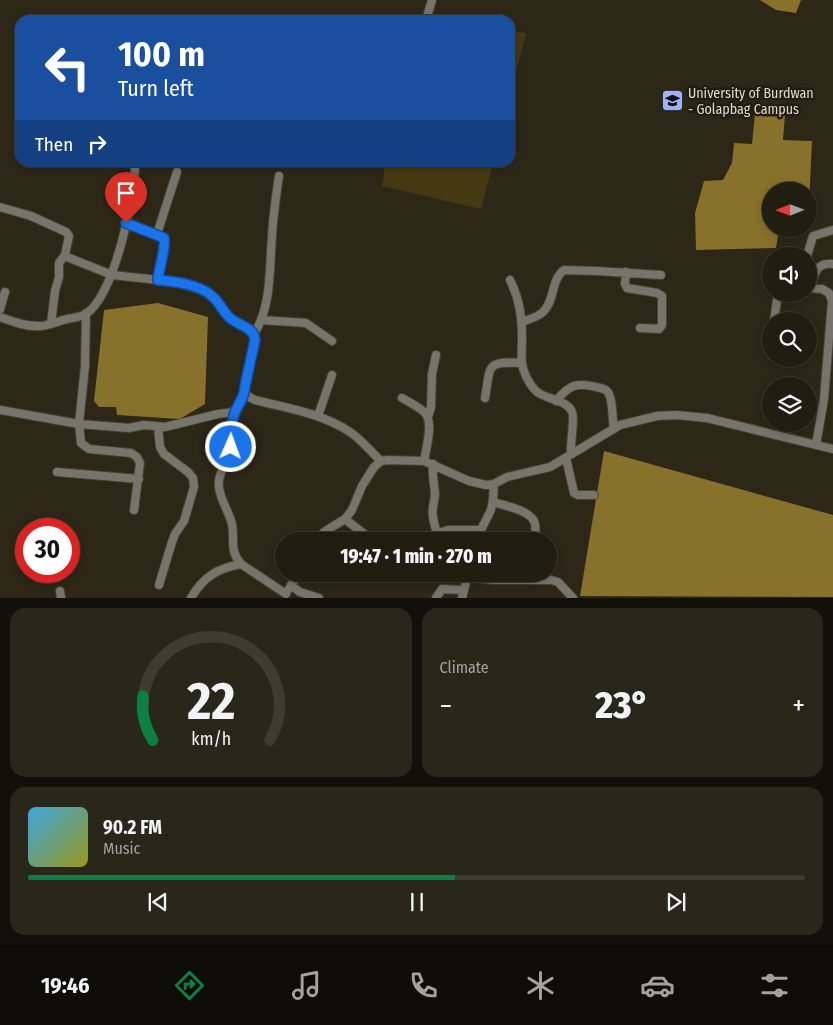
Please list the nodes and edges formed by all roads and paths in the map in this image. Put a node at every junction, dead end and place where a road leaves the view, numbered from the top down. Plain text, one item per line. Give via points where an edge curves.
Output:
1 (432, 0) edge
2 (428, 15) edge
3 (135, 167) edge
4 (177, 172) dead end
5 (279, 176) dead end
6 (0, 207) edge
7 (126, 223) junction
8 (833, 230) edge
9 (157, 234) junction
10 (810, 247) edge
11 (64, 255) junction
12 (833, 264) edge
13 (817, 268) edge
14 (626, 272) junction
15 (661, 274) dead end
16 (112, 275) junction
17 (158, 280) junction
18 (510, 280) dead end
19 (817, 289) edge
20 (6, 292) dead end
21 (0, 309) edge
22 (86, 313) junction
23 (0, 317) edge
24 (262, 320) junction
25 (522, 322) junction
26 (51, 324) junction
27 (640, 328) dead end
28 (254, 334) junction
29 (831, 334) edge
30 (332, 341) dead end
31 (436, 355) dead end
32 (522, 363) junction
33 (332, 375) dead end
34 (245, 392) junction
35 (402, 398) dead end
36 (485, 398) dead end
37 (556, 401) junction
38 (0, 410) edge
39 (235, 412) junction
40 (318, 416) junction
41 (428, 417) junction
42 (79, 424) junction
43 (158, 427) junction
44 (614, 428) junction
45 (816, 445) junction
46 (833, 449) edge
47 (568, 456) junction
48 (381, 462) junction
49 (428, 463) junction
50 (57, 472) dead end
51 (139, 479) junction
52 (494, 484) junction
53 (594, 495) dead end
54 (493, 502) junction
55 (134, 510) dead end
56 (345, 519) junction
57 (480, 530) joint
58 (324, 532) edge
59 (362, 532) edge
60 (438, 532) joint
61 (535, 532) edge
62 (241, 564) junction
63 (293, 582) edge
64 (557, 582) edge
65 (159, 585) dead end
66 (291, 585) junction
67 (463, 594) edge
68 (285, 596) edge
69 (191, 598) edge
70 (319, 598) edge
71 (436, 598) edge
72 (573, 598) edge

1 - 2 street
3 - 7 street
4 - 9 street
5 - 24 street via 268,295
6 - 11 street via 32,216 66,232 69,236
7 - 9 street
7 - 16 street
8 - 10 street via 813,236
9 - 17 street via 164,238 165,243
11 - 16 street
11 - 26 street via 59,264
12 - 13 street via 821,264
14 - 15 street
14 - 25 street via 564,270 557,277 546,310
14 - 27 street via 627,288 662,296 662,325 659,329
16 - 17 street
16 - 22 street via 101,296
17 - 28 street via 177,282 209,293 230,318
18 - 25 street
19 - 29 street via 829,293 832,300
20 - 21 street
22 - 26 street
22 - 42 street
23 - 26 street via 34,326
24 - 28 street
24 - 30 street via 306,323
25 - 32 street
28 - 34 street
29 - 45 street
31 - 41 street
32 - 36 street via 494,364 490,369
32 - 37 street via 536,391
33 - 40 street
34 - 39 street
34 - 40 street via 255,400
35 - 41 street
37 - 44 street via 576,384 605,389 612,401
37 - 47 street via 573,412
38 - 42 street
39 - 43 street
39 - 62 street via 231,447 221,473 219,490 230,517 232,550
40 - 48 street via 350,432
41 - 49 street
42 - 43 street
42 - 51 street via 81,443 89,449 131,453 138,457
43 - 65 street via 164,454 188,472 193,478 194,488
44 - 45 street via 657,416 696,416
44 - 47 street
45 - 46 street
47 - 52 street via 550,467
47 - 53 street via 574,493
48 - 49 street
48 - 56 street via 374,466
49 - 52 street via 469,481
49 - 60 street via 435,494 433,517
50 - 51 street
51 - 55 street
52 - 54 street
54 - 57 street
54 - 61 street via 527,513 535,523
56 - 58 street
56 - 59 street
57 - 60 street
62 - 68 street
62 - 69 street via 216,571 195,590
63 - 66 street
64 - 72 street
66 - 68 street
66 - 70 street via 300,592
67 - 71 street via 442,589

